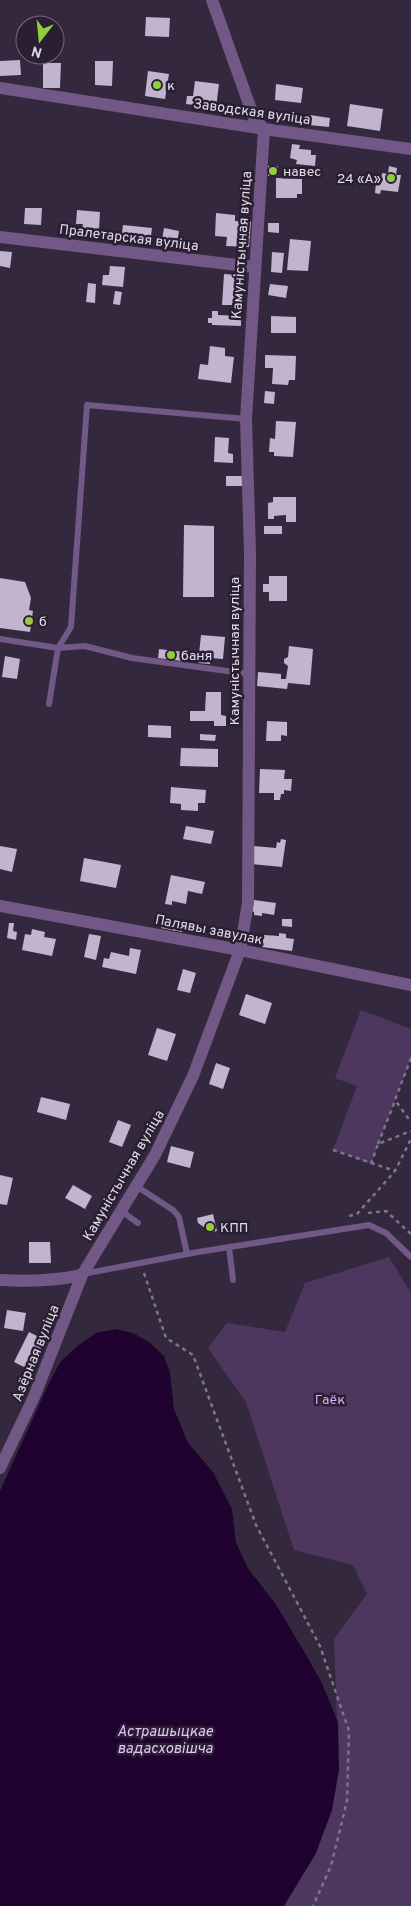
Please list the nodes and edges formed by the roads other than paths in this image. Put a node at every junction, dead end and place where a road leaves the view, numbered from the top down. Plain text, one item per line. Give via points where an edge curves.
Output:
1 (212, 0) edge
2 (0, 88) edge
3 (264, 129) junction
4 (411, 149) edge
5 (0, 236) edge
6 (254, 267) junction
7 (246, 418) junction
8 (0, 639) edge
9 (58, 648) junction
10 (249, 674) junction
11 (49, 704) dead end
12 (0, 906) edge
13 (240, 950) junction
14 (411, 985) edge
15 (136, 1186) junction
16 (121, 1211) junction
17 (138, 1224) dead end
18 (230, 1247) junction
19 (187, 1254) junction
20 (411, 1257) edge
21 (82, 1275) junction
22 (0, 1280) edge
23 (233, 1280) dead end
24 (0, 1468) edge

1 - 3 street via 254,118
2 - 3 street, Заводская вуліца
3 - 4 street, Заводская вуліца
3 - 6 street, Камуністычная вуліца
5 - 6 street, Пралетарская вуліца
6 - 7 street, Камуністычная вуліца
7 - 9 lane via 87,405 71,628
7 - 10 street, Камуністычная вуліца
8 - 9 lane
9 - 10 lane via 85,646 132,658
9 - 11 lane
10 - 13 street, Камуністычная вуліца via 248,903
12 - 13 street, Палявы завулак
13 - 14 street, Палявы завулак
13 - 15 street, Камуністычная вуліца via 193,1076 155,1155
15 - 16 street, Камуністычная вуліца
15 - 19 lane via 179,1217
16 - 17 lane
16 - 21 street, Камуністычная вуліца
18 - 19 lane
18 - 20 lane via 369,1225 386,1233
18 - 23 lane
19 - 21 lane
21 - 22 street via 35,1282
21 - 24 street, Азёрная вуліца via 34,1397

